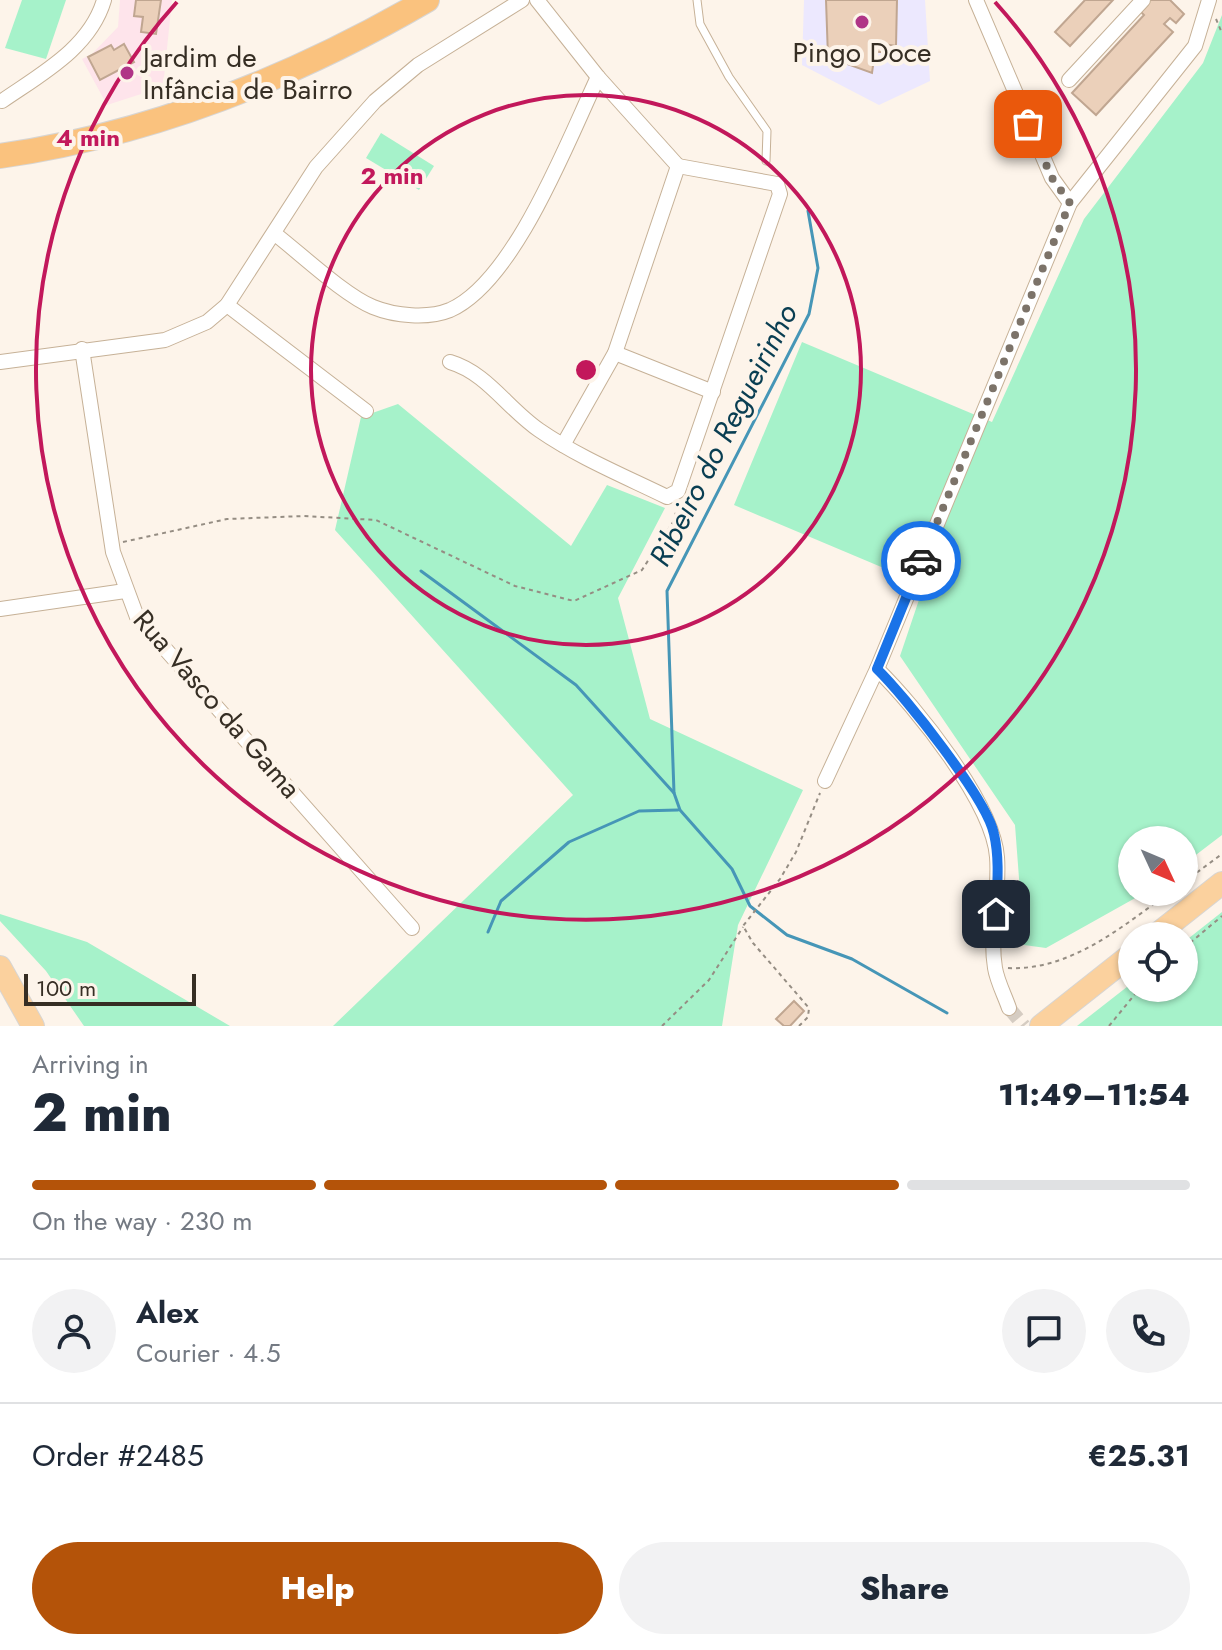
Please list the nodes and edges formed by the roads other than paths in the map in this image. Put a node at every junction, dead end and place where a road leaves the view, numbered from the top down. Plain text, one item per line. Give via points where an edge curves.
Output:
1 (104, 0) edge
2 (411, 0) edge
3 (427, 0) edge
4 (522, 0) edge
5 (537, 0) edge
6 (697, 0) edge
7 (976, 0) edge
8 (1143, 0) edge
9 (1209, 0) edge
10 (598, 77) junction
11 (1069, 80) dead end
12 (2, 101) dead end
13 (0, 148) edge
14 (0, 156) edge
15 (766, 161) dead end
16 (678, 166) junction
17 (1070, 203) junction
18 (275, 234) junction
19 (227, 305) junction
20 (82, 349) junction
21 (615, 353) junction
22 (0, 362) edge
23 (450, 362) dead end
24 (713, 392) junction
25 (366, 411) dead end
26 (563, 445) junction
27 (125, 591) junction
28 (0, 609) edge
29 (877, 669) junction
30 (825, 781) road end
31 (1222, 883) edge
32 (1173, 922) edge
33 (412, 928) dead end
34 (1118, 965) edge
35 (0, 967) edge
36 (0, 987) edge
37 (1009, 1008) tunnel mouth
38 (20, 1026) edge
39 (33, 1026) edge
40 (1041, 1026) edge

1 - 12 street via 80,42
2 - 13 highway via 227,90 91,131
3 - 14 highway via 231,96 94,139
4 - 18 street via 418,65 375,101 316,167
5 - 10 street
6 - 15 lane via 700,24 767,131
7 - 17 street via 1052,178
8 - 11 street
9 - 17 street via 1195,46
10 - 16 street
10 - 18 street via 528,222 489,281 450,310 414,316 372,306
16 - 21 street
16 - 24 street via 777,184 780,194
17 - 29 street
18 - 19 street
19 - 20 street via 207,322 165,340
19 - 25 street
20 - 22 street
20 - 27 street, Rua Vasco da Gama via 112,545
21 - 24 street
21 - 26 street
23 - 26 street via 470,368
24 - 26 street via 672,494
27 - 28 street
27 - 33 street, Rua Vasco da Gama via 137,617
29 - 30 street
29 - 37 street via 898,689 994,830 995,968
31 - 32 main road
34 - 40 main road
35 - 39 main road
36 - 38 main road

